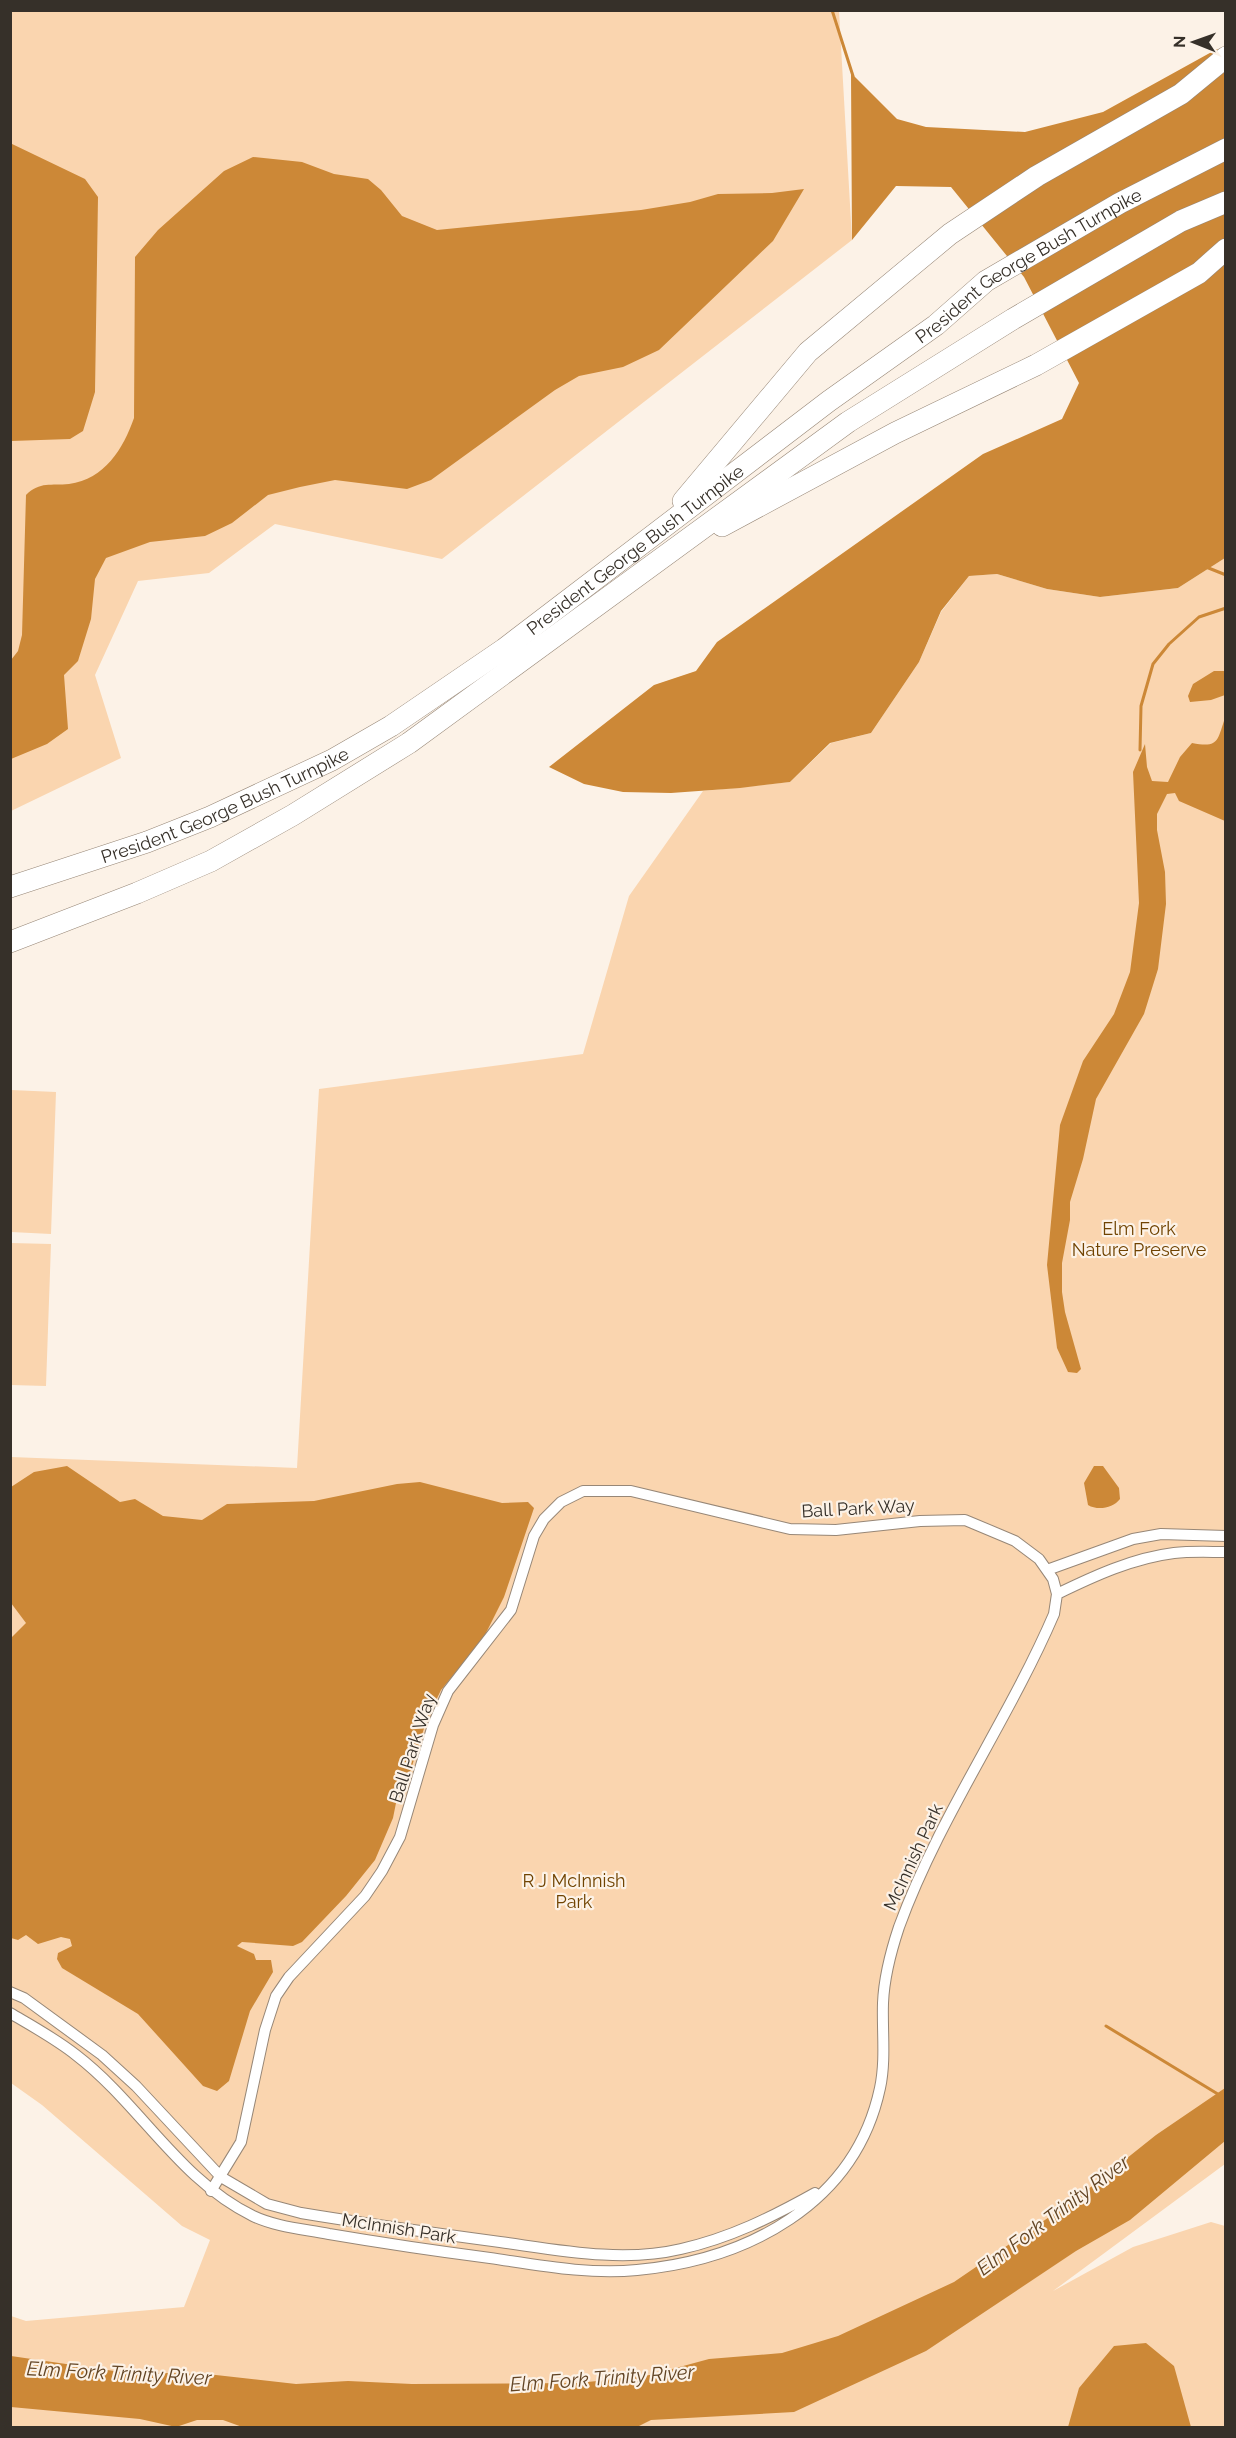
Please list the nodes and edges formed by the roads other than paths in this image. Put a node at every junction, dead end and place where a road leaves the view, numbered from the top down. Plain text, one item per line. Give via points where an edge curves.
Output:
1 (1226, 57) edge
2 (1226, 150) edge
3 (1226, 202) edge
4 (1226, 249) edge
5 (641, 544) junction
6 (650, 565) junction
7 (13, 886) edge
8 (10, 942) edge
9 (1226, 1536) edge
10 (1226, 1551) edge
11 (1047, 1570) junction
12 (1057, 1594) junction
13 (10, 1992) edge
14 (10, 2013) edge
15 (221, 2177) junction
16 (835, 2182) junction
17 (211, 2192) junction

1 - 5 highway via 1181,94 1036,176 950,234 808,352 698,485
2 - 5 highway, President George Bush Turnpike via 1120,203 986,281 936,325
3 - 6 highway, President George Bush Turnpike via 1181,221 848,422
4 - 6 highway via 1199,273 1036,365 895,433
5 - 7 highway, President George Bush Turnpike via 447,690 332,760 147,842
6 - 8 highway, President George Bush Turnpike via 409,742 293,815 211,861
9 - 11 street via 1161,1534 1133,1539
10 - 12 street via 1142,1559
11 - 12 street, Ball Park Way
11 - 15 street, Ball Park Way via 1015,1541 965,1521 920,1521 846,1529 790,1528 631,1491 583,1491 561,1502 534,1536 511,1610 448,1691 433,1725 400,1837 382,1871 365,1896 276,1996 241,2142
12 - 16 street, McInnish Park via 1046,1632 918,1877 896,1935 883,2002 881,2086 872,2116
13 - 15 street, McInnish Park via 102,2055
14 - 17 street, McInnish Park via 77,2055
15 - 16 street, McInnish Park via 267,2204 301,2213 597,2254 680,2250 760,2224
15 - 17 street, Ball Park Way
16 - 17 street, McInnish Park via 787,2223 753,2242 716,2256 635,2271 579,2270 382,2244 256,2217

